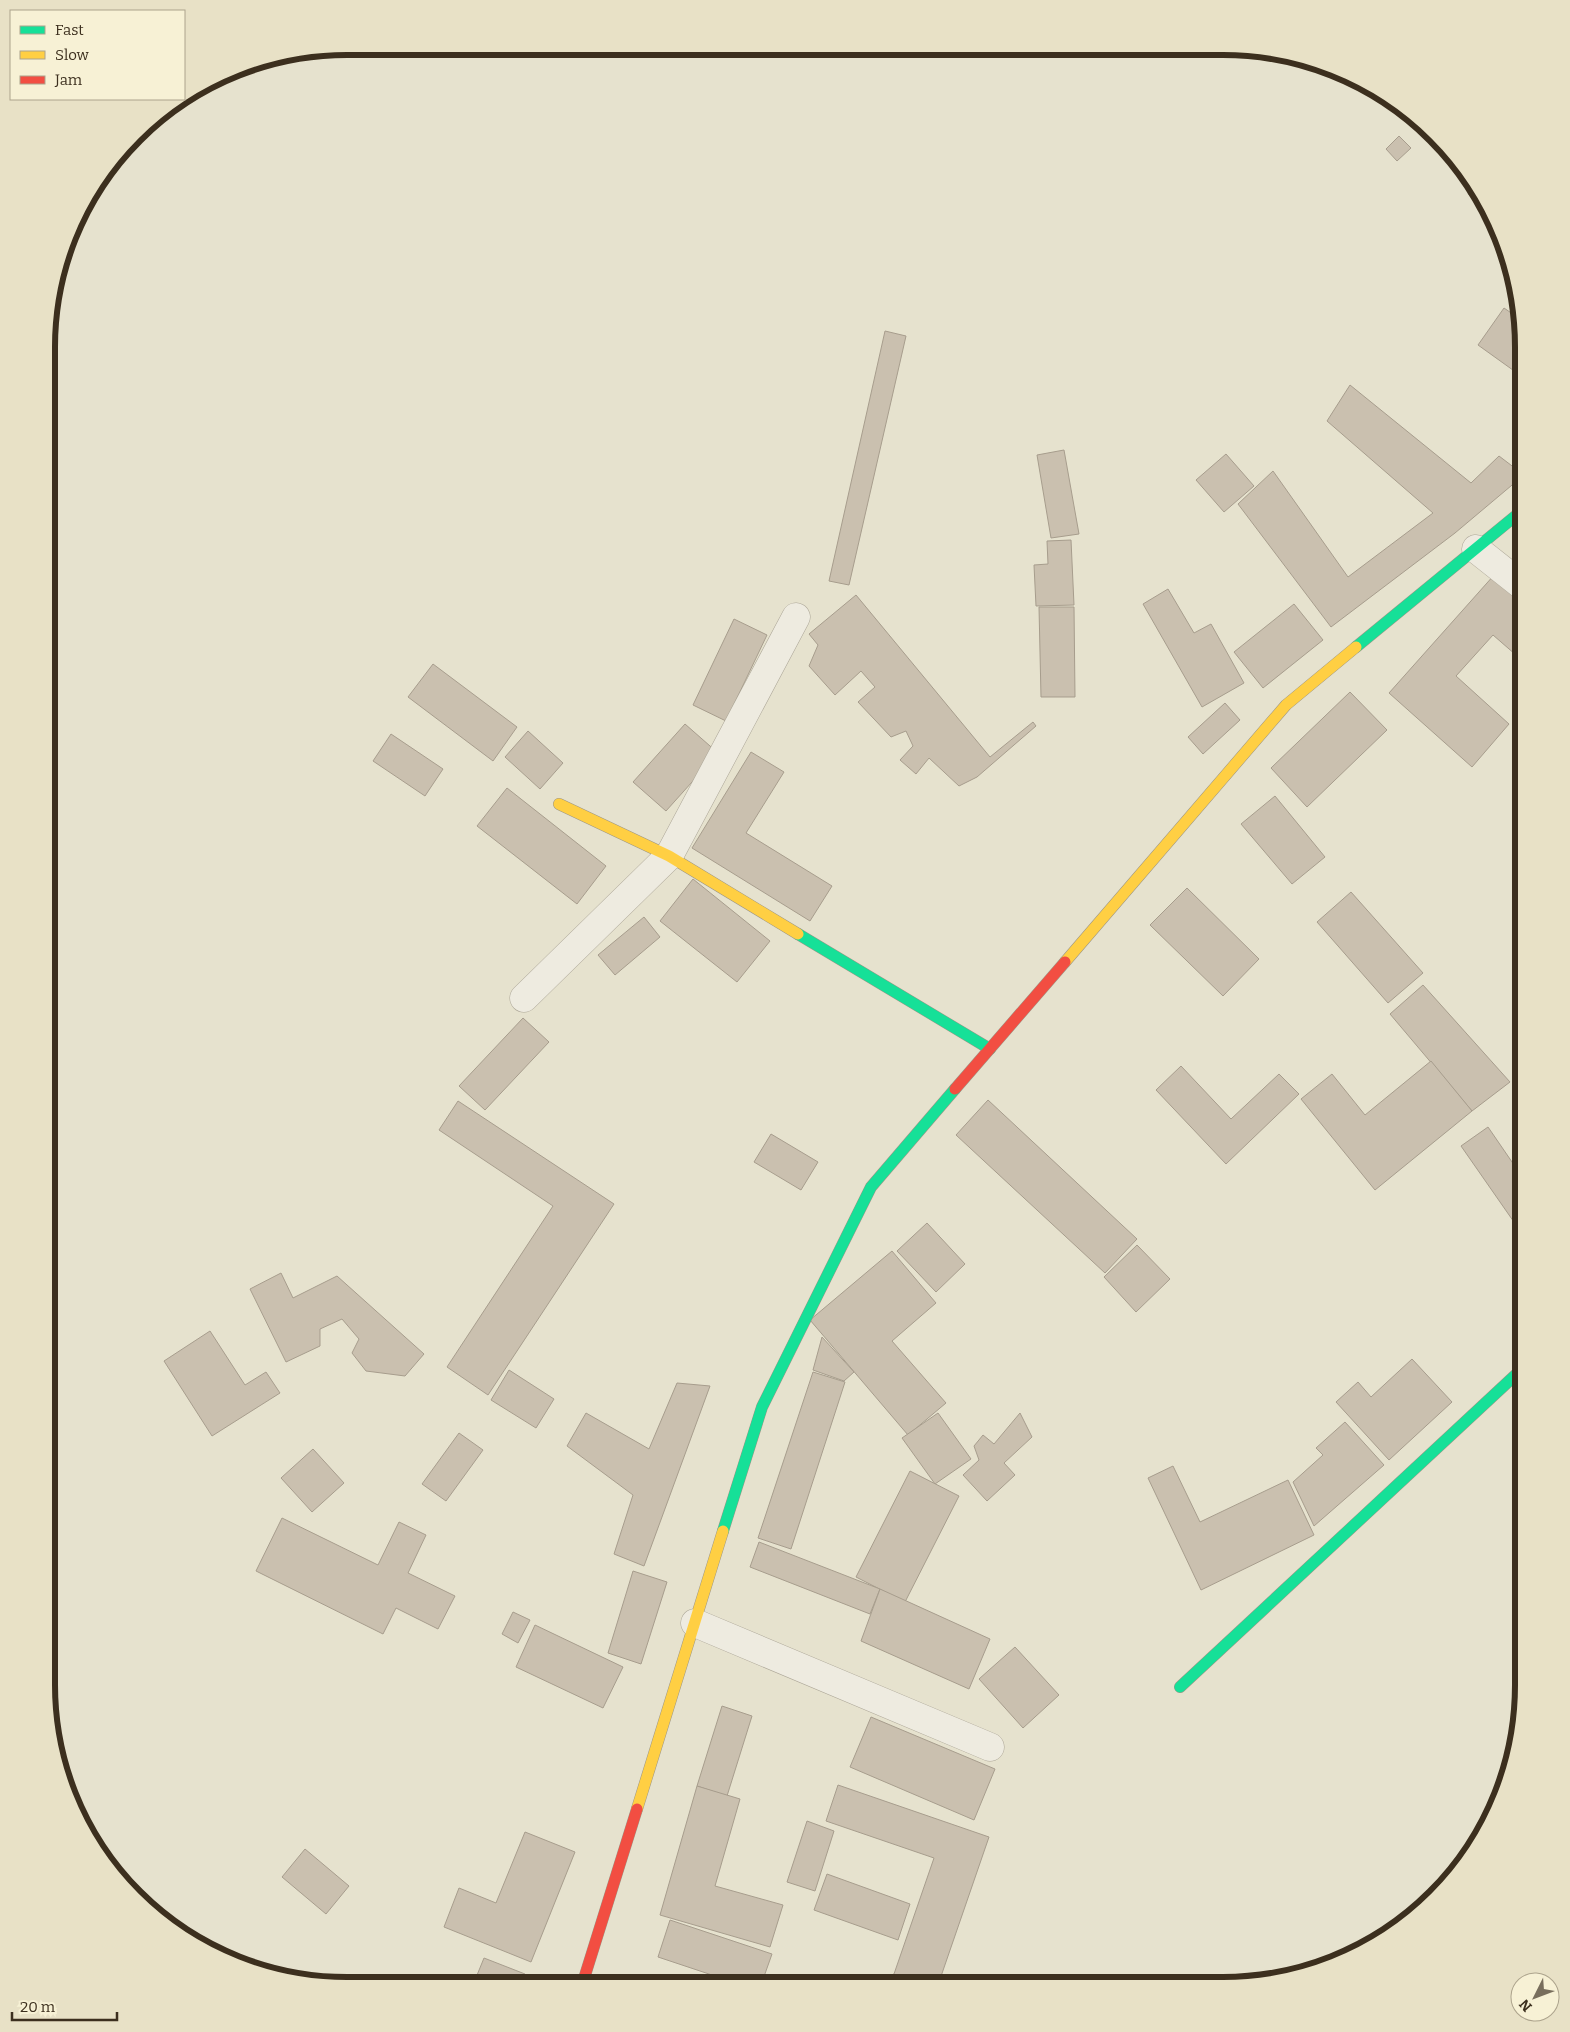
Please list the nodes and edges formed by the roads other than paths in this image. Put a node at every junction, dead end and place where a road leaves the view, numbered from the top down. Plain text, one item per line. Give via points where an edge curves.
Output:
1 (1515, 517) edge
2 (1476, 549) junction
3 (1515, 580) edge
4 (796, 617) dead end
5 (559, 804) dead end
6 (669, 856) junction
7 (524, 998) dead end
8 (990, 1049) junction
9 (1515, 1375) edge
10 (695, 1623) junction
11 (1180, 1687) dead end
12 (990, 1747) dead end
13 (584, 1977) edge

1 - 2 street
2 - 3 street
2 - 8 street via 1286,705
4 - 6 street
5 - 6 street
6 - 7 street
6 - 8 street
8 - 10 street via 871,1187 762,1407
9 - 11 street
10 - 12 street
10 - 13 street

